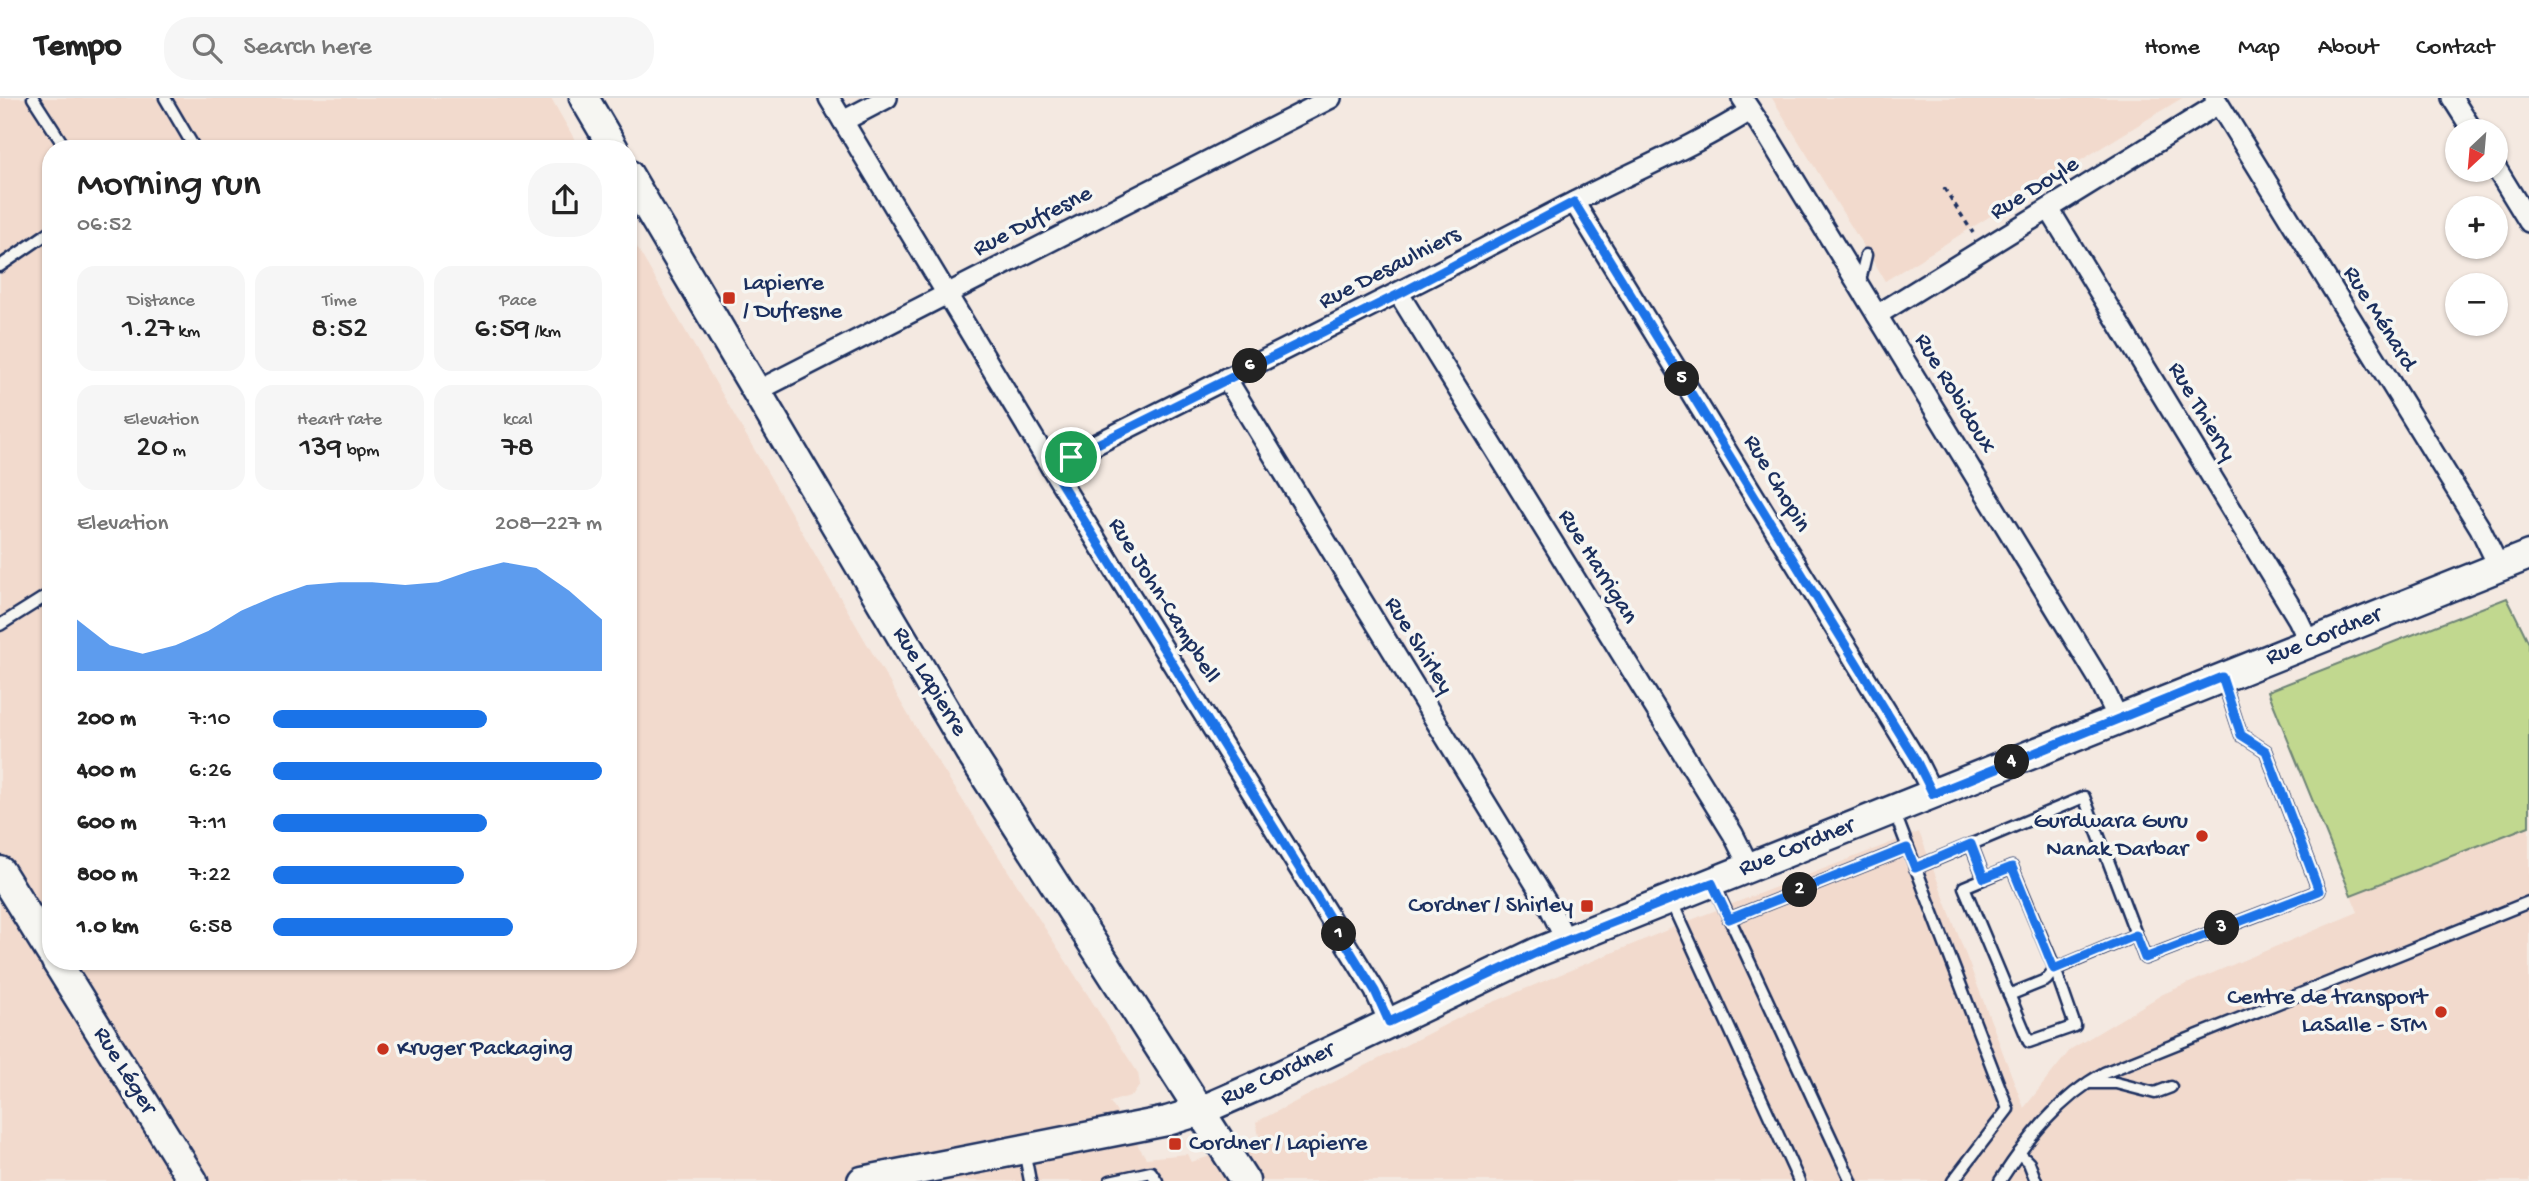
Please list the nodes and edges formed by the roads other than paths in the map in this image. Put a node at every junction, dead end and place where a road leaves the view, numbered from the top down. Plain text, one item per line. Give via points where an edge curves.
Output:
1 (33, 98) edge
2 (165, 98) edge
3 (583, 98) edge
4 (829, 98) edge
5 (887, 98) edge
6 (1331, 98) edge
7 (2452, 98) edge
8 (2216, 101) edge
9 (1746, 105) edge
10 (2465, 119) edge
11 (843, 121) junction
12 (60, 140) edge
13 (190, 140) edge
14 (609, 140) edge
15 (2505, 182) edge
16 (637, 189) edge
17 (1574, 202) junction
18 (2049, 209) junction
19 (2529, 222) edge
20 (42, 237) edge
21 (1866, 255) dead end
22 (0, 266) edge
23 (1859, 285) junction
24 (946, 294) junction
25 (1399, 294) junction
26 (1877, 315) junction
27 (1226, 378) junction
28 (757, 391) junction
29 (1051, 467) junction
30 (2529, 555) edge
31 (2499, 567) junction
32 (42, 599) edge
33 (0, 625) edge
34 (2309, 642) junction
35 (2222, 677) junction
36 (2118, 718) junction
37 (1933, 794) junction
38 (1893, 810) junction
39 (1971, 844) junction
40 (1907, 848) junction
41 (1750, 868) junction
42 (1915, 868) junction
43 (0, 871) edge
44 (1984, 878) junction
45 (1712, 883) junction
46 (1671, 899) junction
47 (2529, 902) edge
48 (1729, 919) junction
49 (2136, 935) junction
50 (42, 939) edge
51 (1566, 941) junction
52 (2054, 969) junction
53 (62, 970) edge
54 (2009, 995) junction
55 (1389, 1022) junction
56 (2087, 1083) junction
57 (2171, 1087) dead end
58 (1200, 1111) junction
59 (1023, 1149) junction
60 (2019, 1153) junction
61 (899, 1177) edge
62 (1239, 1179) edge
63 (193, 1181) edge
64 (862, 1181) edge
65 (1030, 1181) edge
66 (1110, 1181) edge
67 (1157, 1181) edge
68 (1799, 1181) edge
69 (1852, 1181) edge
70 (1953, 1181) edge
71 (2000, 1181) edge
72 (2036, 1181) edge

1 - 12 lane
2 - 13 lane
3 - 14 street
4 - 11 street, Rue John-Campbell
5 - 11 street
6 - 24 street, Rue Dufresne
7 - 10 street
8 - 18 street, Rue Doyle
8 - 31 street, Rue Ménard via 2480,528
9 - 17 street, Rue Desaulniers via 1722,129
9 - 23 street, Rue Robidoux
11 - 24 street, Rue John-Campbell
15 - 19 street
16 - 28 street, Rue Lapierre
17 - 25 street, Rue Desaulniers
17 - 37 street, Rue Chopin
18 - 26 street, Rue Doyle
18 - 34 street, Rue Thierry
20 - 22 lane
21 - 23 lane
23 - 26 street, Rue Robidoux
24 - 28 street, Rue Dufresne
24 - 29 street, Rue John-Campbell
25 - 27 street, Rue Desaulniers
25 - 41 street, Rue Harrigan
26 - 36 street, Rue Robidoux via 2100,681
27 - 29 street, Rue Desaulniers
27 - 51 street, Rue Shirley
28 - 58 street, Rue Lapierre via 970,752
29 - 55 street, Rue John-Campbell via 1375,991
30 - 31 street, Rue Cordner
31 - 34 street, Rue Cordner
32 - 33 lane
34 - 35 street, Rue Cordner
35 - 36 street, Rue Cordner
35 - 49 lane via 2241,735 2266,751 2319,891 2145,958
36 - 37 street, Rue Cordner
37 - 38 street, Rue Cordner
38 - 40 lane
38 - 41 street, Rue Cordner
39 - 42 lane
39 - 44 lane
39 - 49 lane via 2084,797
40 - 42 lane
40 - 48 lane
41 - 45 street, Rue Cordner
42 - 70 lane via 2008,1109
43 - 50 street
44 - 52 lane via 2012,867
44 - 54 lane via 1964,887
45 - 46 street, Rue Cordner
45 - 48 lane
46 - 51 street, Rue Cordner
46 - 68 lane
47 - 56 lane
48 - 69 lane
49 - 52 lane
51 - 55 street, Rue Cordner
52 - 54 lane via 2046,981
52 - 54 lane via 2075,1026 2029,1042
53 - 63 street, Rue Léger
55 - 58 street, Rue Cordner
56 - 57 lane via 2116,1083 2155,1093
56 - 60 lane
58 - 59 street, Rue Cordner
58 - 62 street, Rue Lapierre
59 - 61 street, Rue Cordner
59 - 65 lane
60 - 71 lane
60 - 72 lane
61 - 64 street, Rue Cordner
66 - 67 lane via 1151,1172

